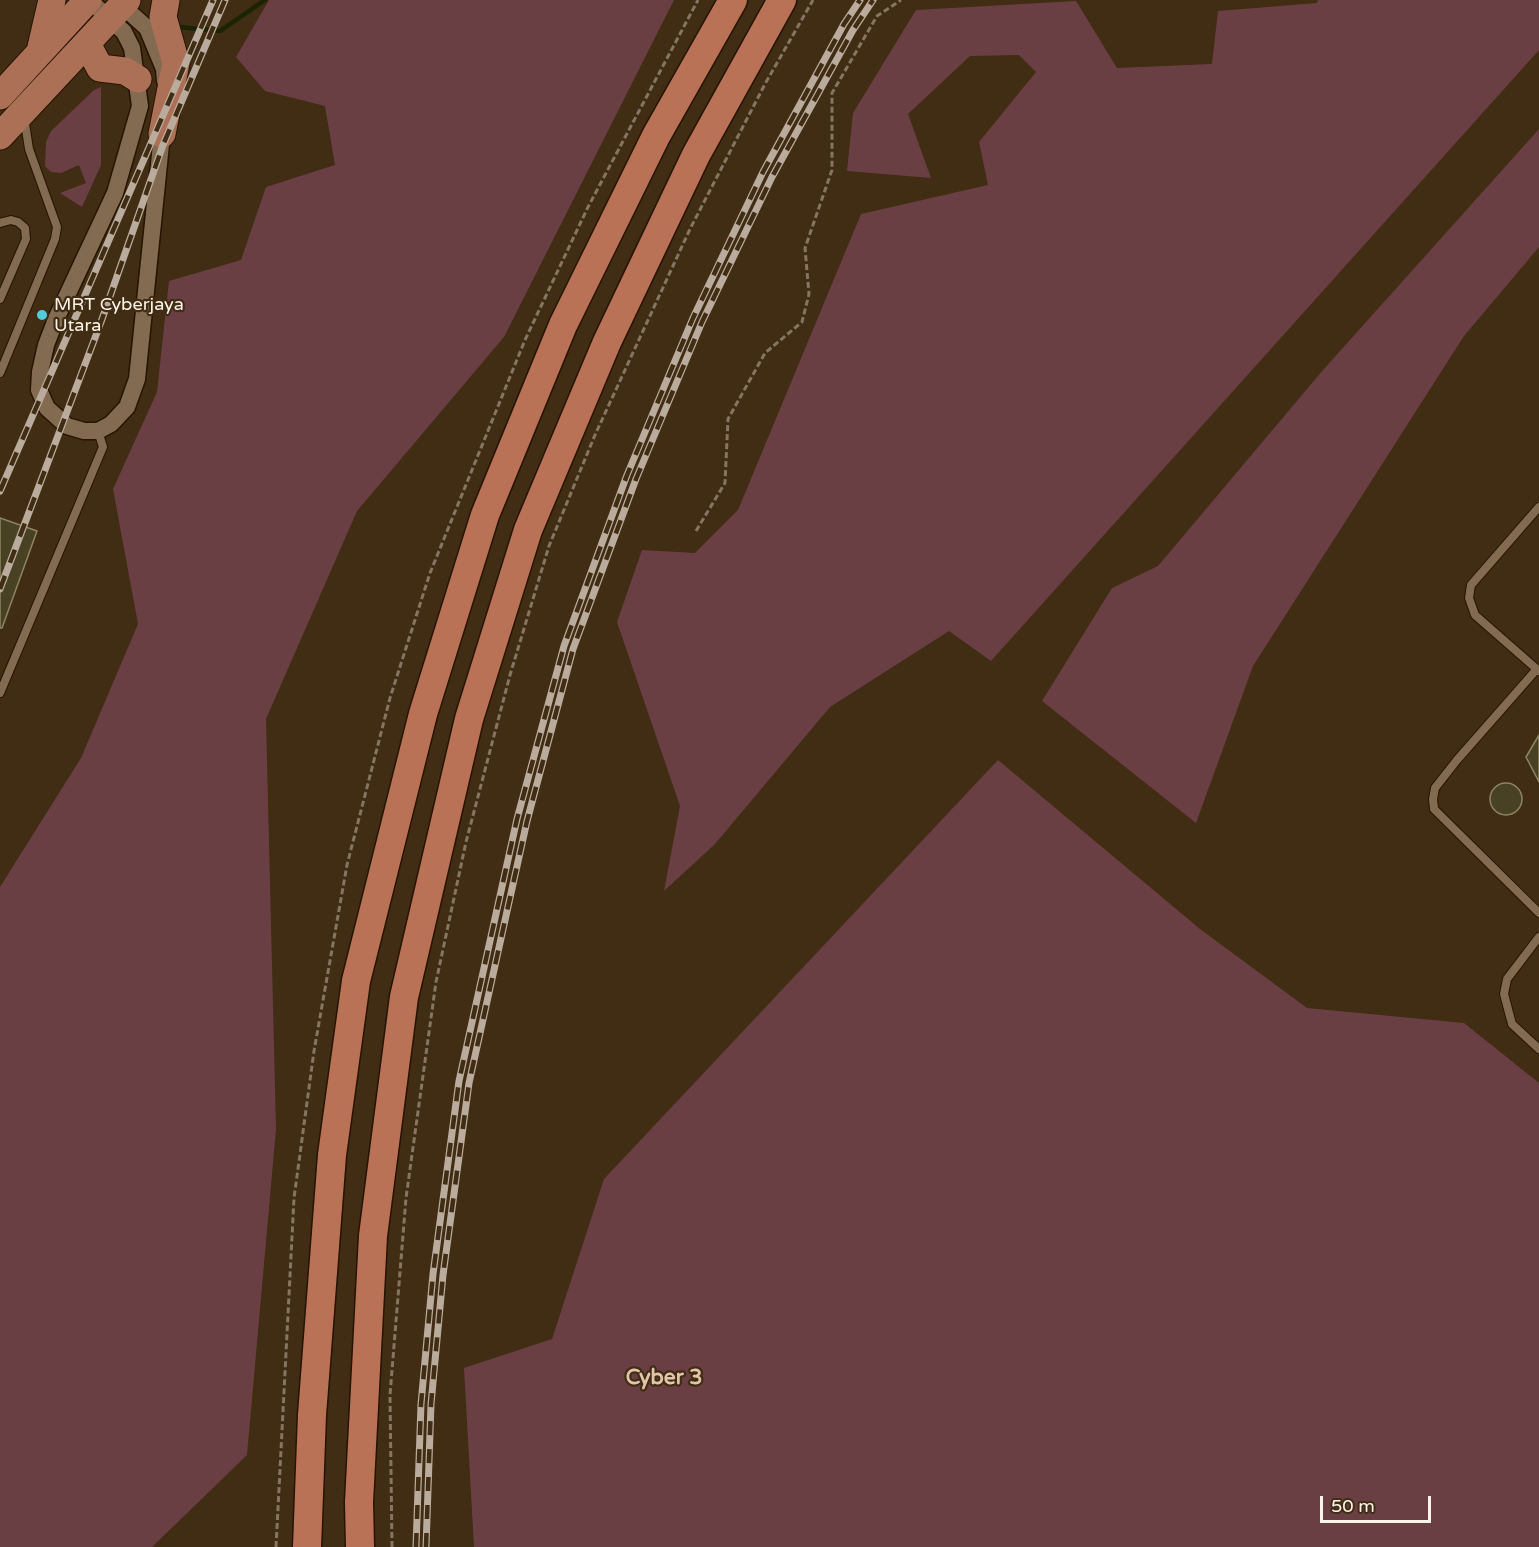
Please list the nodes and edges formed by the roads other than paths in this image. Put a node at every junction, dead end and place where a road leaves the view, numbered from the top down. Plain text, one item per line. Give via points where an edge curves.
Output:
1 (52, 0) edge
2 (89, 0) edge
3 (166, 0) edge
4 (733, 0) edge
5 (782, 0) edge
6 (119, 6) edge
7 (87, 44) junction
8 (41, 48) junction
9 (138, 79) junction
10 (0, 96) edge
11 (23, 114) junction
12 (162, 134) junction
13 (0, 136) edge
14 (0, 224) edge
15 (0, 299) edge
16 (0, 374) edge
17 (98, 431) junction
18 (1539, 507) edge
19 (1538, 670) edge
20 (0, 693) edge
21 (1539, 914) edge
22 (1539, 937) edge
23 (1539, 1049) edge
24 (307, 1547) edge
25 (360, 1547) edge

1 - 8 main road
2 - 6 street
2 - 8 main road
3 - 12 main road via 164,17 176,63
4 - 24 highway via 656,136 563,325 485,515 423,714 356,981 334,1144 312,1415
5 - 25 highway via 696,155 607,342 528,530 469,719 404,997 373,1236
6 - 7 main road
6 - 9 street
6 - 12 street via 147,28 164,69
7 - 9 main road via 100,68 125,71
7 - 11 main road
8 - 10 main road
9 - 17 street via 140,106 125,166 56,319 40,372 39,390 55,417 67,426
11 - 13 main road
11 - 16 lane via 29,149 57,227
12 - 17 street via 137,379 127,407
14 - 15 lane via 18,222 25,228 26,239
17 - 20 lane via 103,447
18 - 19 lane via 1471,585 1469,598 1475,615
19 - 21 lane via 1457,760 1435,788 1433,799 1434,809
22 - 23 lane via 1508,979 1504,994 1512,1024

